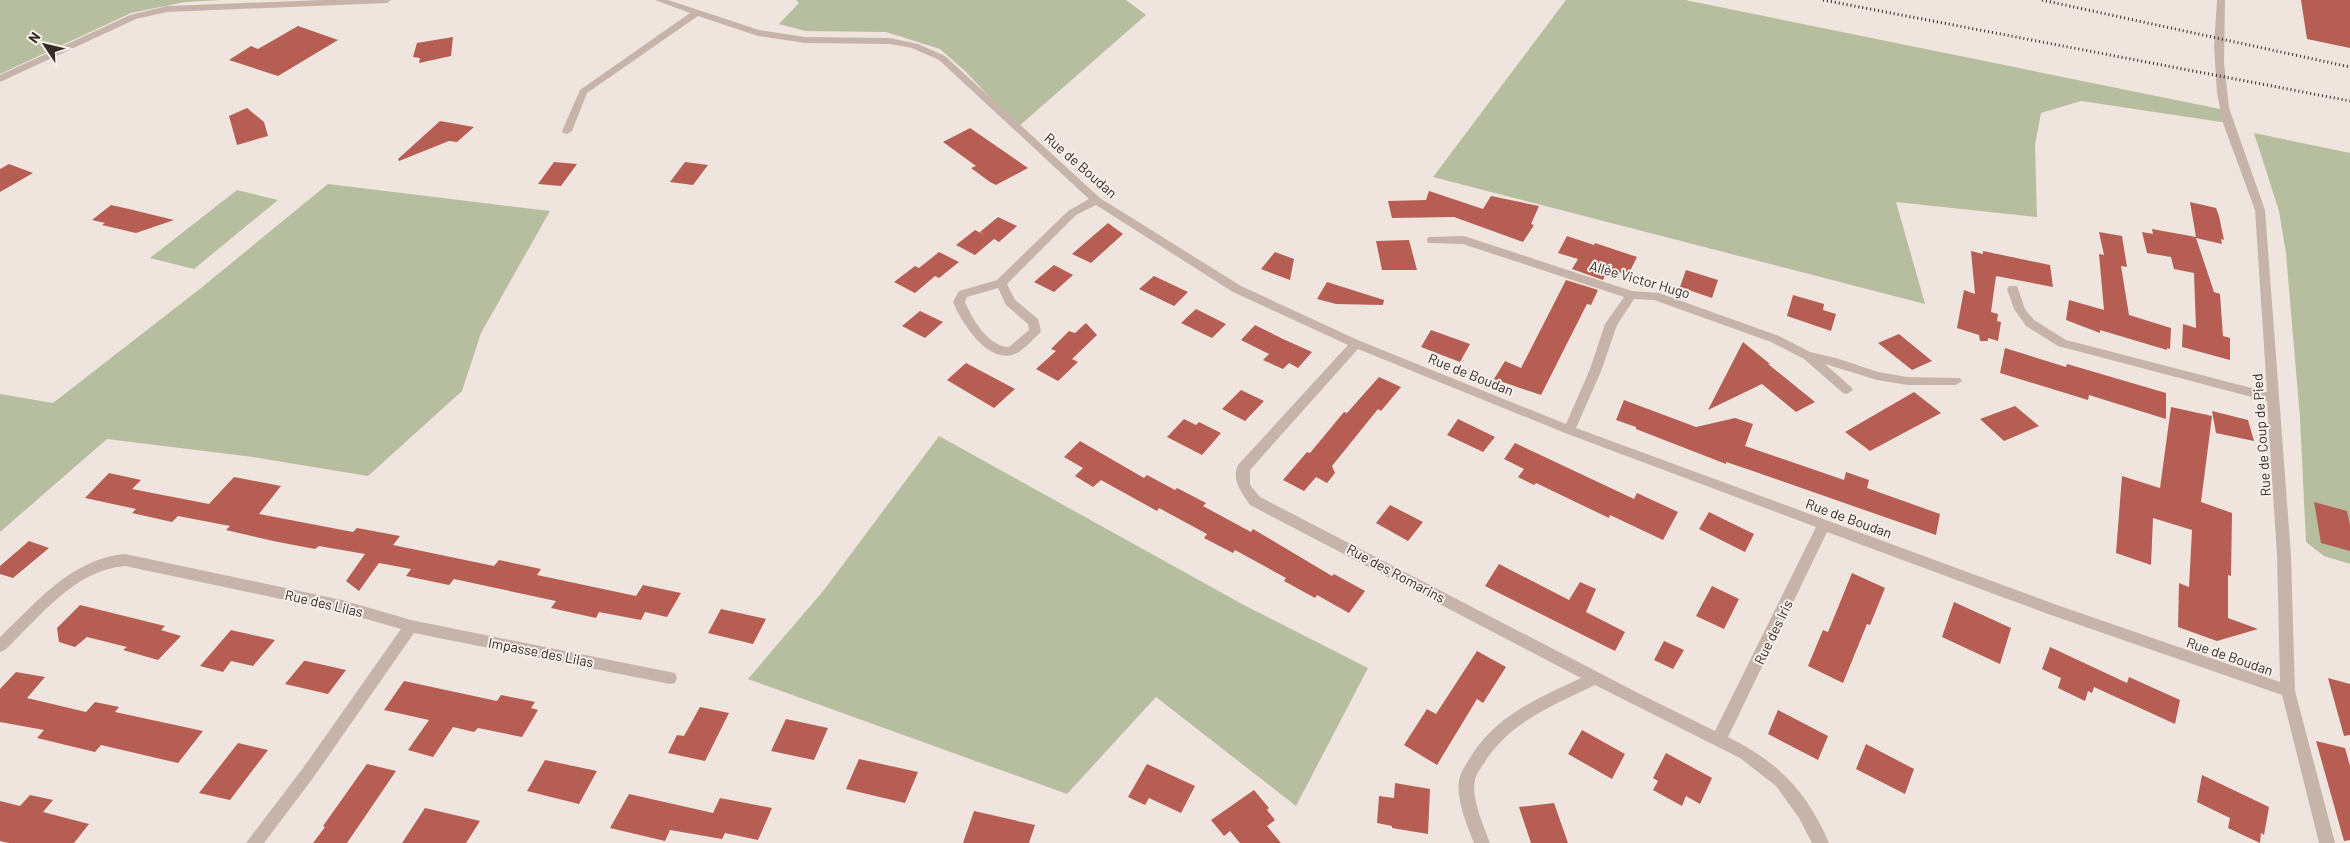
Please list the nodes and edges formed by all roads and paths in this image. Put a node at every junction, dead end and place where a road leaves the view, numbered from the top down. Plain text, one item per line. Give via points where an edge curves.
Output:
1 (387, 0) edge
2 (659, 0) edge
3 (2220, 0) edge
4 (698, 12) junction
5 (0, 79) edge
6 (567, 132) dead end
7 (1096, 200) junction
8 (1432, 240) dead end
9 (1001, 283) junction
10 (2013, 289) dead end
11 (1631, 295) junction
12 (1356, 344) junction
13 (1807, 356) junction
14 (1956, 382) dead end
15 (1847, 390) dead end
16 (2273, 398) junction
17 (1569, 430) junction
18 (1825, 524) junction
19 (411, 626) junction
20 (0, 646) edge
21 (670, 678) dead end
22 (1595, 678) junction
23 (2288, 691) junction
24 (1719, 739) junction
25 (254, 843) edge
26 (1482, 843) edge
27 (1821, 843) edge
28 (2327, 843) edge

1 - 5 street via 167,9 133,17
2 - 4 street, Rue de Boudan
3 - 16 street, Rue de Coup de Pied via 2220,76 2225,110 2260,210
4 - 6 street via 583,92
4 - 7 street, Rue de Boudan via 758,33 805,40 890,41 915,46 942,58
7 - 9 street via 1072,213
7 - 12 street, Rue de Boudan via 1237,289
8 - 11 street, Allée Victor Hugo via 1464,240
9 - 9 street via 963,294 959,302 962,311 990,345 998,351 1012,351 1035,331 1034,322 1010,302
10 - 16 street via 2017,307 2031,326 2062,343
11 - 13 street, Allée Victor Hugo via 1655,296 1775,339
11 - 17 street via 1611,324 1596,369
12 - 17 street, Rue de Boudan
12 - 22 street, Rue des Romarins via 1243,469 1244,486 1255,501
13 - 14 street, Allée Victor Hugo via 1877,376 1907,381
13 - 15 street, Allée Victor Hugo
16 - 23 street, Rue de Coup de Pied via 2285,564
17 - 18 street, Rue de Boudan
18 - 23 street, Rue de Boudan via 2053,610
18 - 24 street, Rue des Iris
19 - 20 street, Rue des Lilas via 342,606 125,560 109,561 88,569
19 - 21 street, Impasse des Lilas
19 - 25 street via 308,773
22 - 24 street, Rue des Romarins
22 - 26 street via 1557,694 1508,722 1485,747 1466,781 1472,815
23 - 28 street, Rue de Coup de Pied
24 - 27 street, Rue des Romarins via 1745,753 1782,781 1806,813

